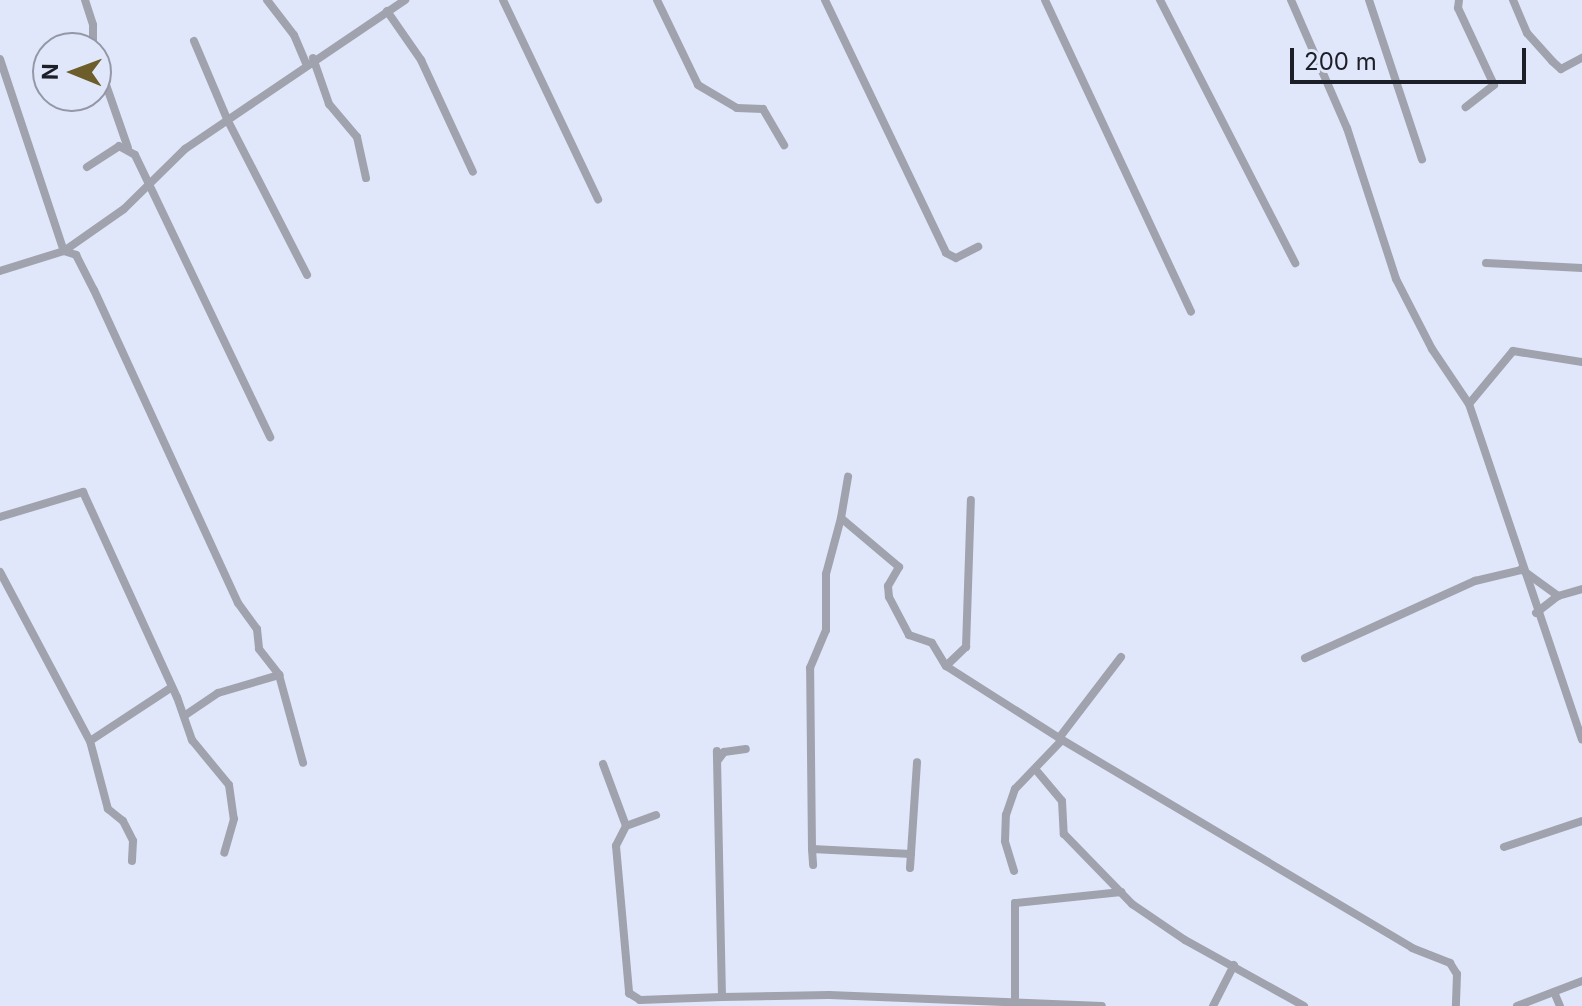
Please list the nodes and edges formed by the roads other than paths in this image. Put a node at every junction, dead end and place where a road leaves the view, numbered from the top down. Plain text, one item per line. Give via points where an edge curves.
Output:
1 (85, 0) edge
2 (267, 0) edge
3 (405, 0) edge
4 (503, 0) edge
5 (657, 0) edge
6 (825, 0) edge
7 (1045, 0) edge
8 (1160, 0) edge
9 (1291, 0) edge
10 (1369, 0) edge
11 (1459, 0) edge
12 (1513, 0) edge
13 (387, 11) junction
14 (93, 32) edge
15 (194, 41) dead end
16 (1582, 58) edge
17 (0, 59) edge
18 (309, 61) junction
19 (112, 102) edge
20 (1466, 107) dead end
21 (228, 121) junction
22 (784, 145) dead end
23 (128, 148) junction
24 (1422, 159) dead end
25 (87, 167) dead end
26 (473, 172) dead end
27 (366, 178) dead end
28 (149, 186) junction
29 (598, 199) dead end
30 (978, 247) dead end
31 (64, 251) junction
32 (1295, 263) dead end
33 (1486, 263) dead end
34 (1582, 268) edge
35 (0, 271) edge
36 (307, 275) dead end
37 (1191, 312) dead end
38 (1582, 362) edge
39 (1469, 404) junction
40 (270, 437) dead end
41 (848, 477) dead end
42 (971, 500) dead end
43 (0, 517) edge
44 (841, 518) junction
45 (1521, 569) junction
46 (0, 572) edge
47 (1582, 589) edge
48 (1558, 596) junction
49 (1536, 613) junction
50 (1121, 657) dead end
51 (1305, 658) dead end
52 (946, 666) junction
53 (279, 675) junction
54 (172, 687) junction
55 (1582, 711) edge
56 (184, 716) junction
57 (1573, 717) junction
58 (1060, 739) junction
59 (1582, 740) edge
60 (90, 741) junction
61 (746, 749) dead end
62 (917, 762) dead end
63 (303, 763) dead end
64 (603, 764) dead end
65 (1036, 770) junction
66 (656, 815) dead end
67 (1582, 821) edge
68 (626, 826) junction
69 (1504, 847) dead end
70 (812, 849) junction
71 (224, 853) dead end
72 (911, 854) junction
73 (132, 861) dead end
74 (813, 865) dead end
75 (910, 868) dead end
76 (1014, 871) dead end
77 (1121, 892) junction
78 (1234, 965) junction
79 (1582, 981) edge
80 (1554, 992) junction
81 (722, 997) junction
82 (1015, 1002) junction
83 (1102, 1006) edge
84 (1213, 1006) edge
85 (1304, 1006) edge
86 (1456, 1006) edge
87 (1517, 1006) edge
88 (1560, 1006) edge

1 - 14 street
2 - 18 street
3 - 13 street
4 - 29 street
5 - 22 street via 698,85 737,108 763,109
6 - 30 street via 946,253 956,258
7 - 37 street
8 - 32 street
9 - 39 street via 1347,128 1396,279 1432,349
10 - 24 street
11 - 20 street via 1494,85
12 - 16 street via 1527,33 1561,69
13 - 18 street
13 - 26 street via 421,60
15 - 21 street
17 - 31 street
18 - 21 street
18 - 27 street via 329,104 357,137
19 - 23 street
21 - 28 street via 185,149
21 - 36 street
23 - 25 street via 119,146
23 - 28 street
28 - 31 street
28 - 40 street
31 - 35 street
31 - 53 street via 76,255 94,290 238,603 257,629 259,649
33 - 34 street
38 - 39 street via 1513,351
39 - 45 street via 1515,532
41 - 44 street
42 - 52 street via 966,647
43 - 54 street via 83,492
44 - 52 street via 899,567 888,586 889,597 909,635 932,643
44 - 70 street via 826,574 826,630 810,668
45 - 48 street
45 - 49 street
45 - 51 street via 1475,581
46 - 60 street
47 - 48 street
48 - 49 street
49 - 57 street
50 - 58 street
52 - 58 street
53 - 56 street via 218,693
53 - 63 street
54 - 56 street
54 - 60 street
55 - 57 street
56 - 71 street via 192,740 229,785 234,819
57 - 59 street
58 - 65 street
58 - 86 street via 1412,948 1450,963 1457,974
60 - 73 street via 108,809 123,821 133,841
61 - 81 street via 717,756
62 - 72 street
64 - 68 street
65 - 76 street via 1015,789 1006,815 1005,841
65 - 77 street via 1062,801 1064,834
66 - 68 street
67 - 69 street
68 - 81 street via 616,846 629,993 640,1000
70 - 72 street
70 - 74 street
72 - 75 street
77 - 78 street via 1185,940
77 - 82 street via 1015,903
78 - 84 street
78 - 85 street
79 - 80 street
80 - 87 street
80 - 88 street
81 - 82 street
82 - 83 street

